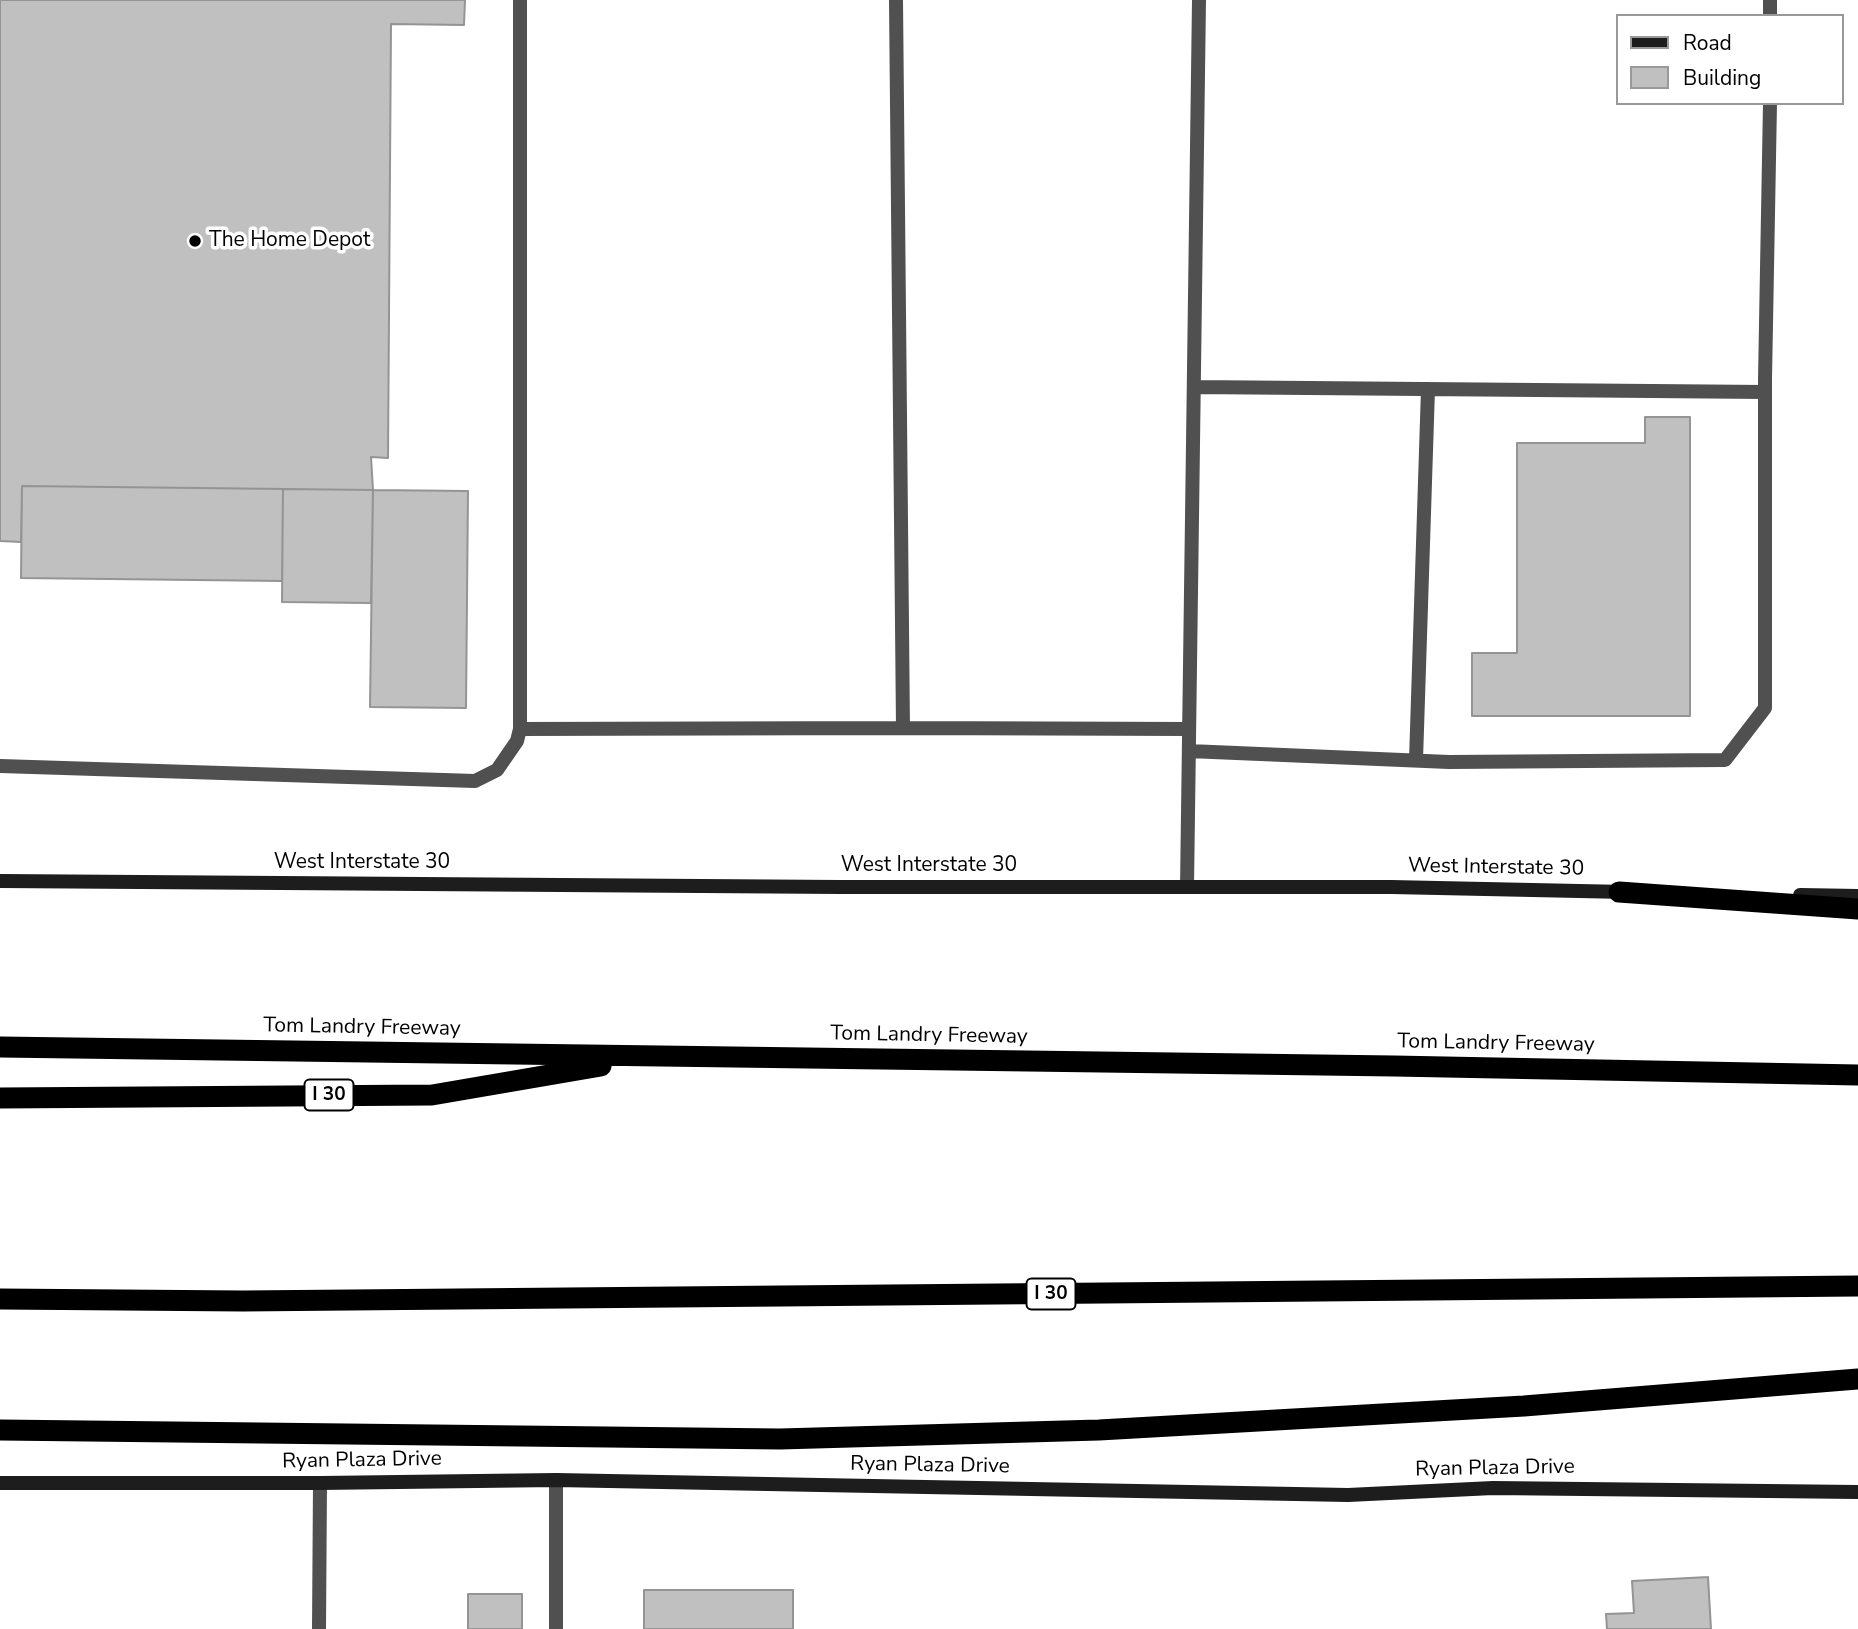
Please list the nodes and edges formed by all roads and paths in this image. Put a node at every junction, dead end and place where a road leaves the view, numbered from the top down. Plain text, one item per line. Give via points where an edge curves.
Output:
1 (520, 0) edge
2 (896, 0) edge
3 (1199, 0) edge
4 (1770, 105) edge
5 (1194, 387) junction
6 (1427, 389) junction
7 (1765, 392) junction
8 (903, 728) junction
9 (520, 729) junction
10 (1189, 729) junction
11 (1189, 751) junction
12 (1416, 760) junction
13 (0, 766) edge
14 (0, 881) edge
15 (1187, 887) junction
16 (1619, 892) junction
17 (1858, 896) edge
18 (1858, 909) edge
19 (0, 1047) edge
20 (655, 1057) junction
21 (1858, 1075) edge
22 (0, 1098) edge
23 (1858, 1286) edge
24 (0, 1299) edge
25 (1858, 1379) edge
26 (0, 1430) edge
27 (556, 1480) junction
28 (0, 1483) edge
29 (320, 1483) junction
30 (1858, 1492) edge
31 (319, 1629) edge
32 (556, 1629) edge

1 - 9 lane
2 - 8 lane
3 - 5 lane
4 - 7 lane
5 - 6 lane
5 - 10 lane
6 - 7 lane
6 - 12 lane
7 - 12 lane via 1765,708 1724,760
8 - 9 lane
8 - 10 lane
9 - 13 lane via 497,769 475,781
10 - 11 lane
11 - 12 lane
11 - 15 lane
14 - 15 main road, West Interstate 30
15 - 16 main road, West Interstate 30
16 - 17 main road, West Interstate 30
16 - 18 highway
19 - 20 highway, Tom Landry Freeway / I 30
20 - 21 highway, Tom Landry Freeway / I 30
20 - 22 highway, I 30 via 432,1095
23 - 24 highway, I 30 via 243,1301
25 - 26 highway via 1510,1407 1099,1430 822,1438
27 - 29 main road, Ryan Plaza Drive
27 - 30 main road, Ryan Plaza Drive via 1348,1495 1493,1488
27 - 32 lane
28 - 29 main road, Ryan Plaza Drive
29 - 31 lane

